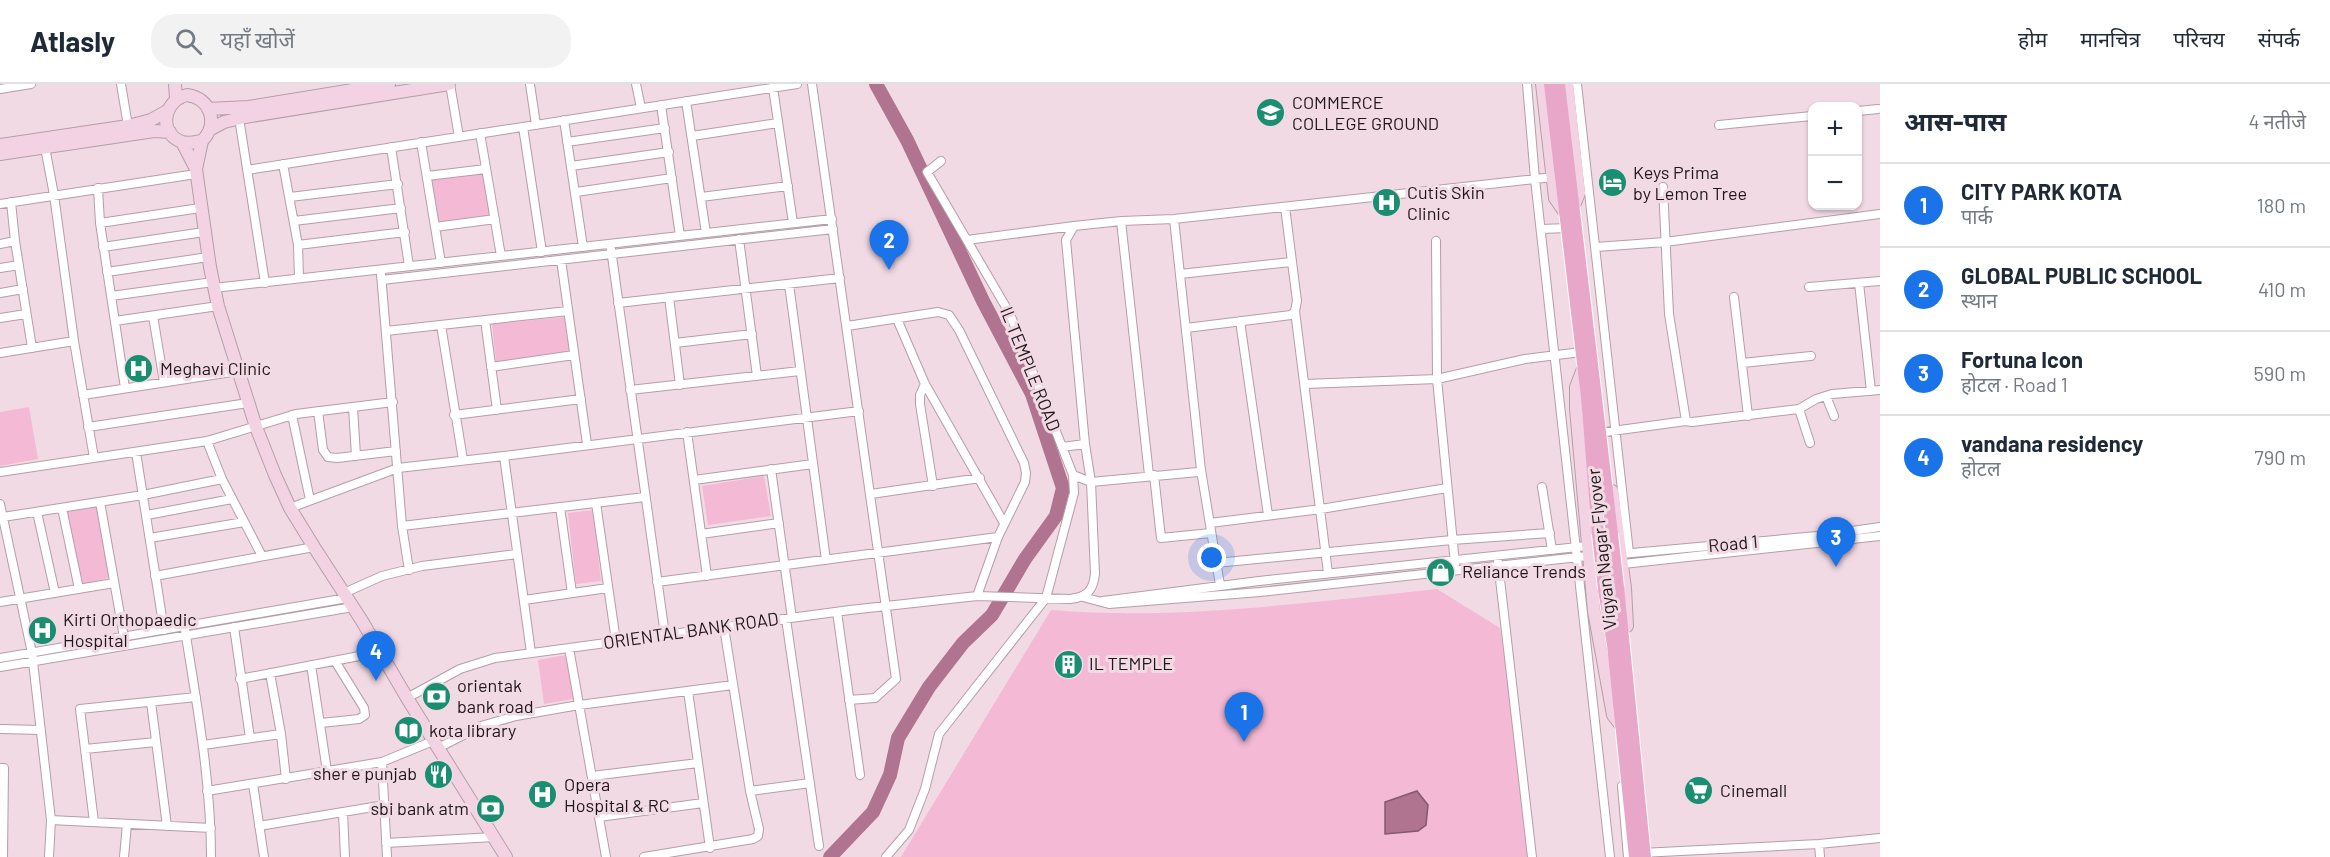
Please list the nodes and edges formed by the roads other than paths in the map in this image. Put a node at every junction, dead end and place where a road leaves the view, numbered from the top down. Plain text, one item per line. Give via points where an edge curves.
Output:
1 (31, 84) edge
2 (121, 84) edge
3 (175, 84) edge
4 (191, 84) edge
5 (389, 84) edge
6 (449, 84) edge
7 (530, 84) edge
8 (636, 84) edge
9 (797, 84) edge
10 (812, 84) edge
11 (1527, 84) edge
12 (1542, 84) edge
13 (1550, 84) edge
14 (1559, 84) edge
15 (1567, 84) edge
16 (1577, 84) edge
17 (773, 88) junction
18 (0, 89) edge
19 (176, 99) junction
20 (686, 101) junction
21 (205, 104) junction
22 (661, 105) junction
23 (640, 108) junction
24 (1878, 109) dead end
25 (167, 111) junction
26 (1862, 111) edge
27 (1808, 116) edge
28 (239, 118) junction
29 (564, 120) junction
30 (778, 123) junction
31 (536, 125) junction
32 (1719, 125) dead end
33 (128, 126) junction
34 (523, 127) junction
35 (665, 128) junction
36 (211, 129) junction
37 (170, 132) junction
38 (480, 133) junction
39 (459, 136) junction
40 (692, 136) junction
41 (202, 141) junction
42 (182, 142) junction
43 (421, 142) junction
44 (567, 142) junction
45 (44, 143) junction
46 (0, 145) edge
47 (390, 147) junction
48 (669, 152) junction
49 (0, 154) edge
50 (941, 161) dead end
51 (283, 164) junction
52 (571, 166) junction
53 (486, 169) junction
54 (247, 170) junction
55 (196, 171) junction
56 (427, 177) junction
57 (672, 178) junction
58 (1545, 178) junction
59 (398, 184) junction
60 (788, 186) junction
61 (1663, 187) dead end
62 (98, 188) junction
63 (576, 192) junction
64 (54, 195) junction
65 (290, 197) junction
66 (701, 197) junction
67 (11, 202) junction
68 (1575, 203) junction
69 (0, 204) edge
70 (1285, 207) junction
71 (200, 208) junction
72 (401, 208) junction
73 (1566, 214) junction
74 (1880, 214) edge
75 (495, 219) junction
76 (831, 219) junction
77 (1174, 219) junction
78 (294, 221) junction
79 (1121, 221) junction
80 (100, 223) junction
81 (793, 223) junction
82 (1074, 226) junction
83 (435, 227) junction
84 (1568, 228) junction
85 (833, 229) junction
86 (1540, 229) junction
87 (204, 232) junction
88 (405, 232) junction
89 (706, 233) junction
90 (680, 236) junction
91 (739, 240) junction
92 (967, 240) junction
93 (1436, 241) dead end
94 (15, 242) junction
95 (1665, 242) junction
96 (0, 244) edge
97 (610, 244) junction
98 (298, 245) junction
99 (104, 247) junction
100 (583, 247) junction
101 (1596, 247) junction
102 (542, 252) junction
103 (611, 254) junction
104 (501, 256) junction
105 (208, 257) junction
106 (561, 260) junction
107 (1291, 261) junction
108 (441, 263) junction
109 (19, 265) junction
110 (410, 266) junction
111 (0, 268) edge
112 (381, 270) junction
113 (107, 272) junction
114 (1180, 274) junction
115 (299, 278) junction
116 (840, 279) junction
117 (382, 280) junction
118 (1880, 280) edge
119 (265, 283) junction
120 (1859, 283) junction
121 (789, 284) junction
122 (214, 285) junction
123 (1809, 287) dead end
124 (22, 289) junction
125 (746, 289) junction
126 (0, 293) edge
127 (111, 296) junction
128 (669, 297) junction
129 (1734, 297) dead end
130 (618, 303) junction
131 (218, 306) junction
132 (568, 311) junction
133 (1295, 311) junction
134 (26, 314) junction
135 (153, 316) junction
136 (0, 318) edge
137 (897, 319) junction
138 (485, 320) junction
139 (115, 321) junction
140 (1240, 321) junction
141 (441, 325) junction
142 (847, 326) junction
143 (1186, 328) junction
144 (386, 331) junction
145 (752, 334) junction
146 (74, 341) junction
147 (675, 343) junction
148 (32, 348) junction
149 (1581, 352) junction
150 (0, 353) edge
151 (574, 355) junction
152 (1555, 356) junction
153 (1812, 356) dead end
154 (1742, 363) junction
155 (491, 367) junction
156 (238, 371) junction
157 (800, 371) junction
158 (1587, 371) junction
159 (757, 376) junction
160 (1437, 379) junction
161 (164, 382) junction
162 (925, 384) junction
163 (1305, 384) junction
164 (680, 385) junction
165 (125, 388) junction
166 (630, 390) junction
167 (1875, 390) edge
168 (83, 395) junction
169 (1826, 396) junction
170 (581, 399) junction
171 (1591, 401) junction
172 (393, 402) junction
173 (248, 403) junction
174 (353, 407) junction
175 (1576, 409) junction
176 (1799, 409) junction
177 (497, 410) junction
178 (318, 411) junction
179 (859, 411) junction
180 (1561, 411) junction
181 (292, 415) junction
182 (454, 416) junction
183 (1748, 416) junction
184 (1834, 416) dead end
185 (806, 417) junction
186 (1686, 421) junction
187 (88, 427) junction
188 (256, 428) junction
189 (1610, 431) junction
190 (687, 432) junction
191 (1580, 436) junction
192 (637, 438) junction
193 (1565, 438) junction
194 (207, 441) junction
195 (1810, 443) dead end
196 (587, 444) junction
197 (1085, 444) junction
198 (1062, 447) junction
199 (396, 451) junction
200 (136, 452) junction
201 (356, 456) junction
202 (504, 456) junction
203 (94, 458) junction
204 (463, 460) junction
205 (813, 464) junction
206 (398, 468) junction
207 (771, 469) junction
208 (1201, 470) junction
209 (0, 472) edge
210 (1152, 475) junction
211 (1073, 476) junction
212 (980, 478) junction
213 (222, 479) junction
214 (694, 480) junction
215 (933, 486) junction
216 (1091, 486) junction
217 (1542, 487) dead end
218 (1447, 488) junction
219 (871, 494) junction
220 (143, 495) junction
221 (645, 497) junction
222 (232, 499) junction
223 (310, 500) junction
224 (100, 502) junction
225 (1072, 502) junction
226 (596, 503) junction
227 (0, 504) edge
228 (560, 507) junction
229 (62, 508) junction
230 (290, 508) junction
231 (1321, 509) junction
232 (37, 512) junction
233 (512, 513) junction
234 (147, 515) junction
235 (1268, 516) junction
236 (3, 517) junction
237 (244, 522) junction
238 (1004, 523) junction
239 (1210, 523) junction
240 (779, 524) junction
241 (402, 526) junction
242 (1880, 527) edge
243 (1211, 533) junction
244 (1550, 533) junction
245 (701, 534) junction
246 (1880, 536) edge
247 (998, 537) junction
248 (150, 538) junction
249 (1452, 540) junction
250 (314, 547) junction
251 (1552, 549) junction
252 (1582, 551) junction
253 (1326, 552) junction
254 (879, 553) junction
255 (517, 554) junction
256 (1497, 555) junction
257 (262, 556) junction
258 (1624, 557) junction
259 (826, 560) junction
260 (1454, 560) junction
261 (1216, 563) junction
262 (785, 565) junction
263 (1498, 566) junction
264 (409, 570) junction
265 (1456, 570) junction
266 (1328, 573) junction
267 (156, 576) junction
268 (707, 576) junction
269 (657, 582) junction
270 (114, 583) junction
271 (1220, 585) junction
272 (609, 588) junction
273 (79, 589) junction
274 (55, 593) junction
275 (572, 593) junction
276 (980, 596) junction
277 (1083, 597) junction
278 (1046, 598) junction
279 (20, 599) junction
280 (348, 599) junction
281 (524, 600) junction
282 (1102, 601) junction
283 (0, 602) edge
284 (887, 606) junction
285 (837, 612) junction
286 (789, 618) junction
287 (234, 627) junction
288 (724, 627) junction
289 (164, 630) junction
290 (185, 631) junction
291 (664, 635) junction
292 (124, 637) junction
293 (616, 641) junction
294 (569, 648) junction
295 (380, 652) junction
296 (531, 653) junction
297 (32, 657) junction
298 (0, 658) edge
299 (334, 661) junction
300 (311, 665) junction
301 (0, 667) edge
302 (270, 673) junction
303 (240, 678) junction
304 (733, 685) junction
305 (688, 691) junction
306 (196, 697) junction
307 (407, 698) junction
308 (849, 700) junction
309 (151, 702) junction
310 (579, 705) junction
311 (1630, 717) junction
312 (321, 723) junction
313 (1623, 728) junction
314 (0, 729) edge
315 (41, 730) junction
316 (281, 734) junction
317 (250, 738) junction
318 (156, 742) junction
319 (202, 745) junction
320 (435, 745) junction
321 (85, 749) junction
322 (382, 762) junction
323 (698, 764) junction
324 (0, 768) edge
325 (327, 771) junction
326 (860, 775) dead end
327 (592, 776) junction
328 (286, 779) junction
329 (810, 783) junction
330 (253, 784) junction
331 (207, 791) junction
332 (750, 791) junction
333 (704, 803) junction
334 (385, 805) junction
335 (343, 812) junction
336 (599, 817) junction
337 (51, 820) junction
338 (94, 822) junction
339 (127, 824) junction
340 (259, 825) junction
341 (167, 826) junction
342 (211, 828) junction
343 (494, 837) junction
344 (1880, 838) edge
345 (386, 843) junction
346 (1819, 844) junction
347 (819, 846) dead end
348 (710, 848) junction
349 (699, 853) edge
350 (1641, 855) edge
351 (3, 857) edge
352 (49, 857) edge
353 (124, 857) edge
354 (211, 857) edge
355 (264, 857) edge
356 (345, 857) edge
357 (387, 857) edge
358 (506, 857) edge
359 (606, 857) edge
360 (644, 857) edge
361 (886, 857) edge
362 (1532, 857) edge
363 (1610, 857) edge
364 (1820, 857) edge

1 - 18 street
2 - 33 street
3 - 19 street
4 - 21 street
5 - 21 street via 240,108
6 - 28 street
6 - 39 street
7 - 31 street
8 - 23 street
9 - 17 street
10 - 76 street
11 - 58 street
12 - 58 street
13 - 73 main road
14 - 68 main road
15 - 68 street via 1579,193
16 - 101 street
17 - 20 street
17 - 30 street
19 - 21 street via 187,95
19 - 25 street
20 - 22 street
20 - 40 street
21 - 36 street via 212,120
22 - 23 street
22 - 35 street
23 - 29 street
24 - 26 street
25 - 33 street
25 - 37 street via 166,126
27 - 32 street
28 - 36 street
28 - 54 street
29 - 31 street
29 - 44 street
30 - 40 street
30 - 60 street
31 - 34 street
33 - 45 street
34 - 38 street
34 - 102 street
35 - 44 street
35 - 48 street
36 - 41 street
37 - 42 street
37 - 45 street
38 - 39 street
38 - 53 street
39 - 43 street
40 - 66 street
41 - 42 street
41 - 55 street
42 - 55 street
43 - 47 street
43 - 56 street
44 - 52 street
45 - 46 street
45 - 49 street
45 - 64 street
47 - 51 street
47 - 59 street
48 - 52 street
48 - 57 street
50 - 92 street, IL TEMPLE ROAD via 927,172
51 - 54 street
51 - 65 street
52 - 63 street
53 - 56 street
53 - 75 street
54 - 119 street
55 - 62 street
55 - 71 street
56 - 83 street
57 - 63 street
57 - 90 street
58 - 70 street
58 - 73 street
58 - 86 street
59 - 65 street
59 - 72 street
60 - 66 street
60 - 81 street
61 - 95 street
62 - 64 street
62 - 80 street
63 - 100 street
64 - 67 street
64 - 146 street
65 - 78 street
66 - 89 street
67 - 69 street
67 - 94 street
68 - 158 main road
70 - 77 street
70 - 107 street
71 - 80 street
71 - 87 street
72 - 78 street
72 - 88 street
73 - 84 main road
74 - 95 street
75 - 83 street
75 - 104 street
76 - 81 street
76 - 85 street
77 - 79 street
77 - 114 street
78 - 98 street
79 - 82 street
79 - 210 street
80 - 99 street
81 - 89 street
82 - 92 street
82 - 197 street via 1066,240
83 - 108 street
84 - 86 street
84 - 149 main road
85 - 91 street
85 - 116 street
86 - 152 street
87 - 99 street
87 - 105 street
88 - 98 street
88 - 110 street
89 - 90 street
90 - 97 street
91 - 103 street
91 - 125 street
92 - 198 street, IL TEMPLE ROAD via 1010,314
93 - 160 street
94 - 96 street
94 - 109 street
95 - 101 street
95 - 186 street via 1669,314
97 - 100 street
97 - 103 street
98 - 115 street
99 - 113 street
100 - 102 street
101 - 189 street
102 - 104 street
103 - 106 street
103 - 130 street
104 - 108 street
105 - 113 street
105 - 122 street
106 - 117 street
106 - 132 street
107 - 114 street
107 - 133 street
108 - 110 street
109 - 111 street
109 - 124 street
110 - 112 street
112 - 115 street
112 - 117 street
113 - 127 street
114 - 143 street
115 - 119 street
116 - 121 street
116 - 142 street
117 - 144 street
118 - 120 street
119 - 122 street
120 - 123 street
120 - 167 street
121 - 125 street
121 - 157 street
122 - 127 street
122 - 131 street
124 - 126 street
124 - 134 street
125 - 128 street
125 - 145 street
127 - 139 street
128 - 130 street
128 - 147 street
129 - 154 street
130 - 166 street
131 - 135 street
131 - 156 street
132 - 138 street
132 - 151 street
133 - 140 street via 1291,315
133 - 163 street
134 - 136 street
134 - 148 street
135 - 139 street
135 - 161 street
137 - 142 street
137 - 162 street
137 - 238 street via 938,312 949,315 959,330 1024,463 1025,482
138 - 141 street
138 - 155 street
139 - 165 street
140 - 143 street
140 - 235 street
141 - 144 street
141 - 182 street
142 - 179 street
143 - 208 street
144 - 172 street
145 - 147 street
145 - 159 street
146 - 148 street
146 - 168 street
147 - 164 street
148 - 150 street
149 - 152 street
149 - 158 main road
151 - 155 street
151 - 170 street
152 - 160 street
152 - 180 street
153 - 154 street
154 - 183 street
155 - 177 street
156 - 161 street
156 - 173 street
157 - 159 street
157 - 185 street
158 - 171 main road, Vigyan Nagar Flyover
158 - 175 street via 1575,387
158 - 189 street via 1599,382
159 - 164 street
160 - 163 street
160 - 218 street
161 - 165 street
162 - 212 street
162 - 215 street via 920,404
163 - 231 street
164 - 166 street
165 - 168 street
166 - 192 street
167 - 169 street
168 - 187 street
169 - 176 street
169 - 184 street
170 - 177 street
170 - 196 street
171 - 311 main road, Vigyan Nagar Flyover, bridge via 1612,534
171 - 313 main road, Vigyan Nagar Flyover, bridge via 1598,534
172 - 174 street
172 - 199 street
173 - 187 street
173 - 188 street
174 - 178 street
174 - 201 street
175 - 180 street
175 - 191 street
176 - 183 street
176 - 195 street
177 - 182 street
178 - 181 street
178 - 201 street via 325,455
179 - 185 street
179 - 219 street
180 - 193 street
181 - 188 street
181 - 223 street
182 - 204 street
183 - 186 street
185 - 190 street
185 - 205 street
186 - 189 street
187 - 203 street
188 - 194 street
188 - 230 street
189 - 258 street
190 - 192 street
190 - 214 street
191 - 193 street
191 - 252 street
192 - 196 street
192 - 221 street
193 - 252 street
194 - 200 street
194 - 213 street
196 - 202 street
197 - 198 street
197 - 216 street
198 - 211 street, IL TEMPLE ROAD
199 - 201 street
199 - 206 street
200 - 203 street
200 - 220 street
202 - 204 street
202 - 233 street
203 - 209 street
204 - 206 street
205 - 207 street
205 - 259 street
206 - 223 street
206 - 241 street
207 - 214 street
207 - 240 street
208 - 210 street
208 - 239 street
210 - 216 street
210 - 243 street via 1161,538
211 - 216 street
211 - 225 street, IL TEMPLE ROAD
212 - 215 street
212 - 238 street
213 - 220 street
213 - 222 street
214 - 245 street
215 - 219 street
216 - 225 street
216 - 277 street via 1095,574 1093,587
217 - 244 street
218 - 231 street
218 - 249 street
219 - 254 street
220 - 224 street
220 - 234 street
221 - 226 street
221 - 269 street
222 - 234 street
222 - 237 street
223 - 230 street
224 - 229 street
224 - 270 street
225 - 278 street, IL TEMPLE ROAD
226 - 228 street
226 - 272 street
227 - 236 street
228 - 233 street
228 - 275 street
229 - 232 street
229 - 273 street
230 - 250 street
231 - 235 street
231 - 253 street
232 - 236 street
232 - 274 street
233 - 241 street
233 - 255 street
234 - 248 street
235 - 239 street
236 - 279 street
237 - 248 street
237 - 257 street
238 - 247 street
239 - 243 street
240 - 245 street
240 - 262 street
241 - 264 street
242 - 258 street, Road 1
243 - 261 street
244 - 249 street
244 - 251 street
245 - 268 street
246 - 258 street, Road 1
247 - 254 street
247 - 276 street
248 - 267 street
249 - 253 street
249 - 260 street
250 - 257 street
250 - 280 street
251 - 252 street
251 - 256 street
252 - 258 street, Road 1
252 - 263 street
252 - 313 street via 1613,715
252 - 363 street
253 - 261 street
253 - 266 street
254 - 259 street
254 - 284 street
255 - 264 street
255 - 281 street
256 - 260 street
256 - 263 street
257 - 267 street
258 - 311 street via 1635,702
259 - 262 street
260 - 265 street
260 - 266 street
261 - 271 street
262 - 268 street
262 - 286 street
263 - 265 street
263 - 362 street
264 - 280 street via 382,576
265 - 282 street via 1260,592 1109,604
266 - 271 street
267 - 289 street
268 - 269 street
269 - 291 street
270 - 273 street
270 - 292 street
271 - 282 street
272 - 275 street
272 - 293 street
273 - 274 street
274 - 279 street
275 - 281 street
276 - 278 street, ORIENTAL BANK ROAD
276 - 284 street, ORIENTAL BANK ROAD
277 - 278 street, ORIENTAL BANK ROAD
277 - 282 street, ORIENTAL BANK ROAD
278 - 361 street via 939,734 925,789 909,830
279 - 283 street
279 - 297 street
280 - 287 street
280 - 290 street
280 - 295 street
281 - 296 street
284 - 285 street, ORIENTAL BANK ROAD
284 - 308 street via 896,678 874,698
285 - 286 street, ORIENTAL BANK ROAD
285 - 308 street
286 - 288 street, ORIENTAL BANK ROAD
286 - 329 street
287 - 290 street
287 - 303 street
288 - 291 street, ORIENTAL BANK ROAD
288 - 304 street
289 - 290 street
289 - 292 street
290 - 297 street
290 - 306 street
291 - 293 street, ORIENTAL BANK ROAD
292 - 297 street
293 - 294 street, ORIENTAL BANK ROAD
294 - 296 street, ORIENTAL BANK ROAD
294 - 310 street
295 - 299 street
295 - 307 street
296 - 307 street, ORIENTAL BANK ROAD via 495,658 460,669
297 - 298 street
297 - 301 street
297 - 315 street
299 - 300 street
299 - 312 street via 365,715
300 - 302 street
300 - 312 street
302 - 303 street
302 - 316 street
303 - 317 street
304 - 305 street
304 - 332 street
305 - 310 street
305 - 323 street
306 - 309 street
306 - 319 street
307 - 320 street
308 - 326 street
309 - 318 street
309 - 321 street via 80,709
310 - 320 street via 516,716
310 - 327 street
311 - 350 main road, Vigyan Nagar Flyover
312 - 325 street
313 - 350 main road, Vigyan Nagar Flyover
314 - 315 street
315 - 337 street
316 - 317 street
316 - 328 street
317 - 319 street
318 - 321 street
318 - 341 street
319 - 331 street
320 - 322 street
320 - 343 street
321 - 338 street
322 - 325 street
322 - 334 street
323 - 327 street
323 - 333 street
324 - 351 street via 4,768
325 - 328 street
327 - 336 street
328 - 330 street
329 - 332 street
329 - 347 street
330 - 331 street
330 - 340 street
331 - 342 street
332 - 348 street via 758,836
333 - 336 street
333 - 348 street
334 - 335 street
334 - 345 street
335 - 340 street
335 - 356 street
336 - 359 street
337 - 338 street
337 - 352 street
338 - 339 street
339 - 341 street
339 - 353 street
340 - 355 street
341 - 342 street
342 - 354 street
343 - 345 street
343 - 358 street
344 - 346 street
345 - 357 street
346 - 350 street
346 - 364 street
348 - 349 street
349 - 360 street

